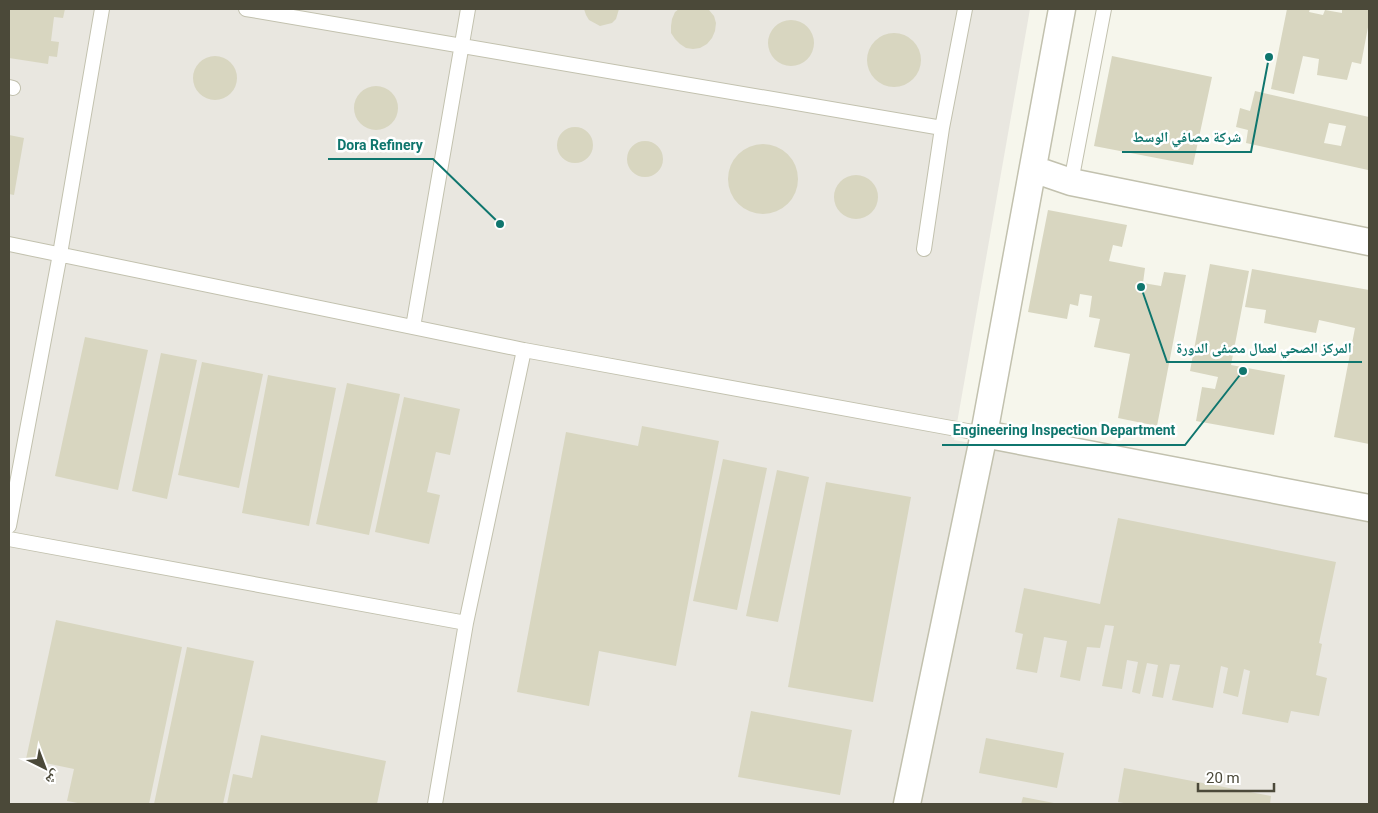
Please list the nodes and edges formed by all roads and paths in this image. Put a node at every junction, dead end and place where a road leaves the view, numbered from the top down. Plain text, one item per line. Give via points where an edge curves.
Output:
1 (102, 9) edge
2 (246, 9) edge
3 (468, 9) edge
4 (965, 9) edge
5 (1062, 9) edge
6 (1104, 9) edge
7 (462, 46) junction
8 (942, 128) junction
9 (1034, 169) junction
10 (1071, 182) junction
11 (1369, 242) edge
12 (9, 244) edge
13 (924, 249) dead end
14 (60, 254) junction
15 (413, 326) junction
16 (524, 350) junction
17 (984, 434) junction
18 (1369, 508) edge
19 (9, 526) edge
20 (9, 539) edge
21 (466, 623) junction
22 (435, 804) edge
23 (907, 804) edge

1 - 14 lane
2 - 7 lane
3 - 7 lane
4 - 8 lane
5 - 9 street
6 - 10 lane
7 - 8 lane
7 - 15 lane
8 - 13 lane
9 - 10 street
9 - 17 street
10 - 11 street
12 - 14 lane
14 - 15 lane
14 - 19 lane
15 - 16 lane
16 - 17 lane
16 - 21 lane
17 - 18 street
17 - 23 street
20 - 21 lane
21 - 22 lane

